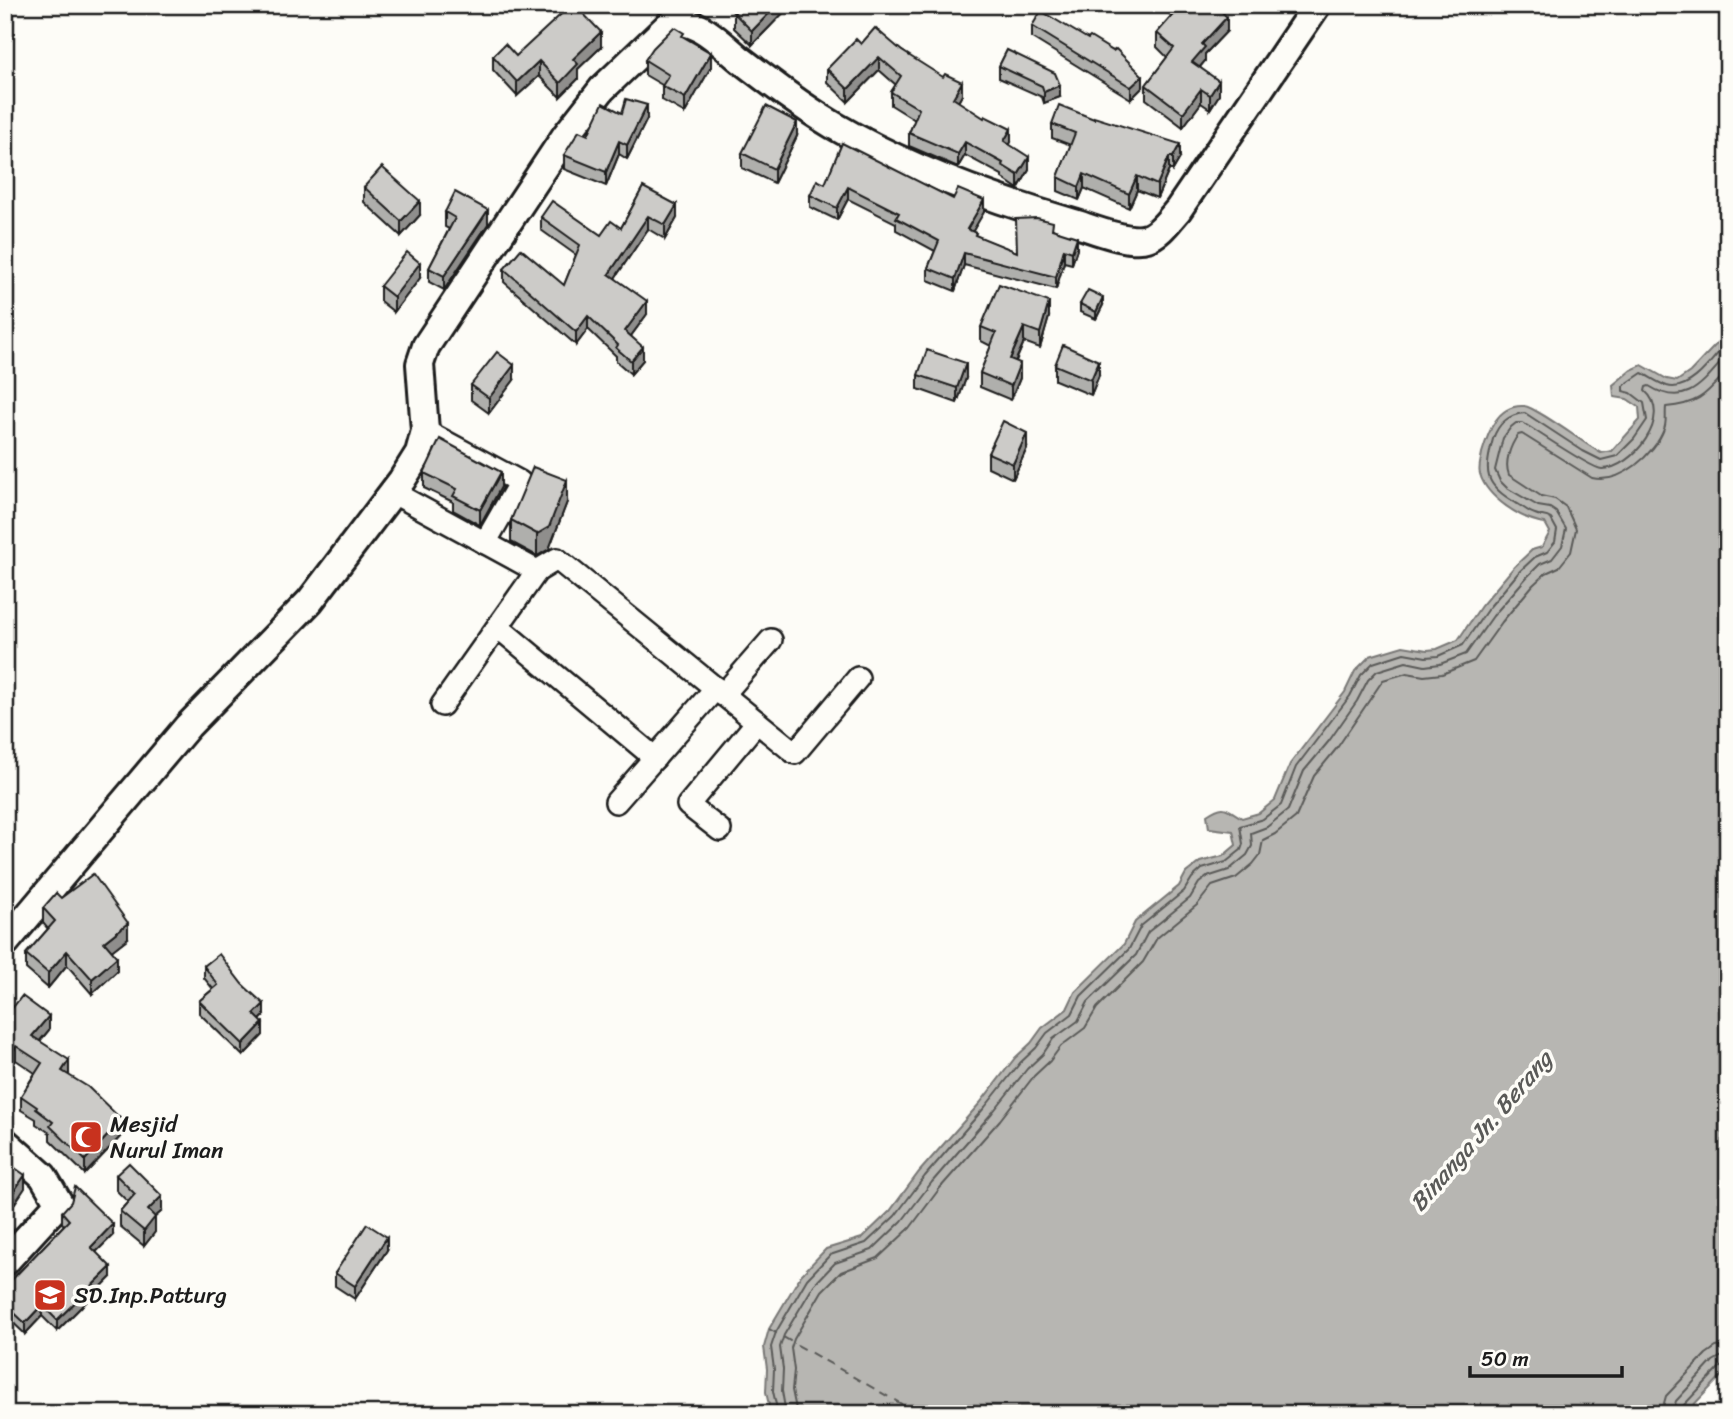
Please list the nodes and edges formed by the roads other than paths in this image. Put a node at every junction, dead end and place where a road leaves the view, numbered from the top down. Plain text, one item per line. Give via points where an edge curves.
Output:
1 (1317, 5) edge
2 (678, 13) edge
3 (425, 431) junction
4 (393, 492) junction
5 (485, 543) junction
6 (537, 571) junction
7 (498, 627) junction
8 (771, 640) dead end
9 (858, 678) dead end
10 (720, 692) junction
11 (442, 705) dead end
12 (757, 722) junction
13 (655, 758) junction
14 (616, 802) dead end
15 (720, 830) dead end
16 (5, 943) edge
17 (5, 1142) edge
18 (5, 1262) edge

1 - 2 street via 1178,210 1160,230 1138,240 994,198 901,160 801,104
2 - 3 street via 602,89 566,135 426,346 420,364
3 - 4 street via 419,453
3 - 5 street via 520,482
4 - 5 street
4 - 16 street via 310,601 188,726
5 - 6 street
6 - 7 street
6 - 10 street via 557,559
7 - 11 street
7 - 13 street
8 - 10 street
9 - 12 street via 796,753
10 - 12 street
10 - 13 street
12 - 15 street via 688,806
13 - 14 street
17 - 18 street via 43,1176 59,1203

